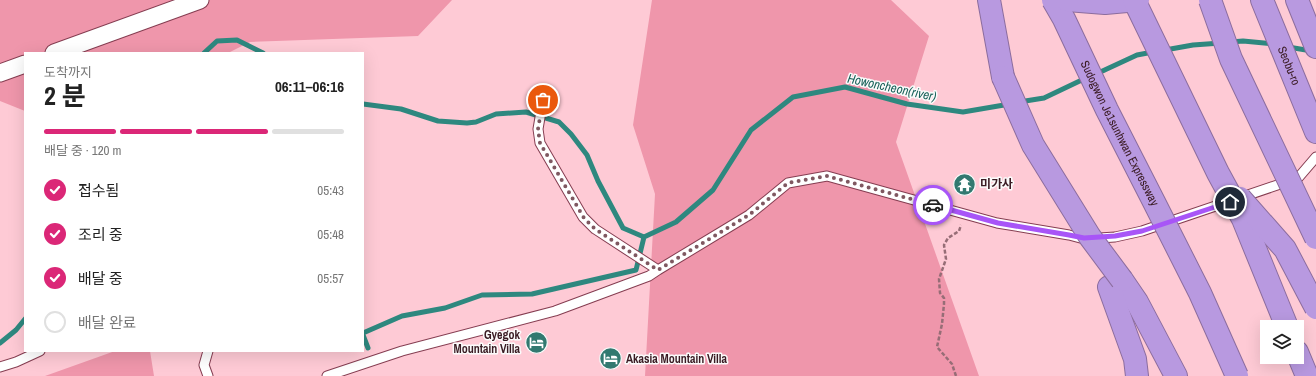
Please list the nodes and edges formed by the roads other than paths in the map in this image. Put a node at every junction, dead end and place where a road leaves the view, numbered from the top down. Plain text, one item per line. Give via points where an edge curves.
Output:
1 (200, 0) edge
2 (989, 0) edge
3 (1053, 0) edge
4 (1067, 0) edge
5 (1134, 0) edge
6 (1138, 0) edge
7 (1210, 0) edge
8 (1262, 0) edge
9 (1297, 0) edge
10 (1316, 47) edge
11 (57, 52) edge
12 (24, 64) edge
13 (0, 73) edge
14 (543, 100) dead end
15 (1316, 132) edge
16 (1316, 157) edge
17 (1218, 173) junction
18 (1316, 238) edge
19 (658, 270) junction
20 (1115, 284) junction
21 (1316, 308) edge
22 (1284, 320) edge
23 (38, 352) edge
24 (208, 352) edge
25 (1302, 364) edge
26 (0, 367) edge
27 (208, 376) edge
28 (327, 376) edge
29 (1136, 376) edge
30 (1176, 376) edge
31 (1237, 376) edge
32 (1307, 376) edge

1 - 11 street
2 - 20 highway, bridge via 1003,77 1033,145 1090,237
3 - 31 highway, Sudogwon Je1sunhwan Expressway, bridge via 1200,293
4 - 6 highway, bridge via 1105,3
5 - 17 highway, bridge
7 - 18 highway, bridge via 1232,59
8 - 15 highway, Seobu-ro
9 - 10 highway
12 - 13 street
14 - 19 lane via 538,129 540,143 584,218 595,229
16 - 19 lane via 1298,178 1142,231 1084,238 998,223 827,176 788,183 749,215
17 - 21 highway, bridge via 1285,249
17 - 22 highway, bridge via 1243,219
19 - 28 lane via 649,276 555,311 402,351
20 - 29 highway via 1135,359
20 - 30 highway via 1137,302
23 - 26 lane
24 - 27 lane via 204,365
25 - 32 highway

